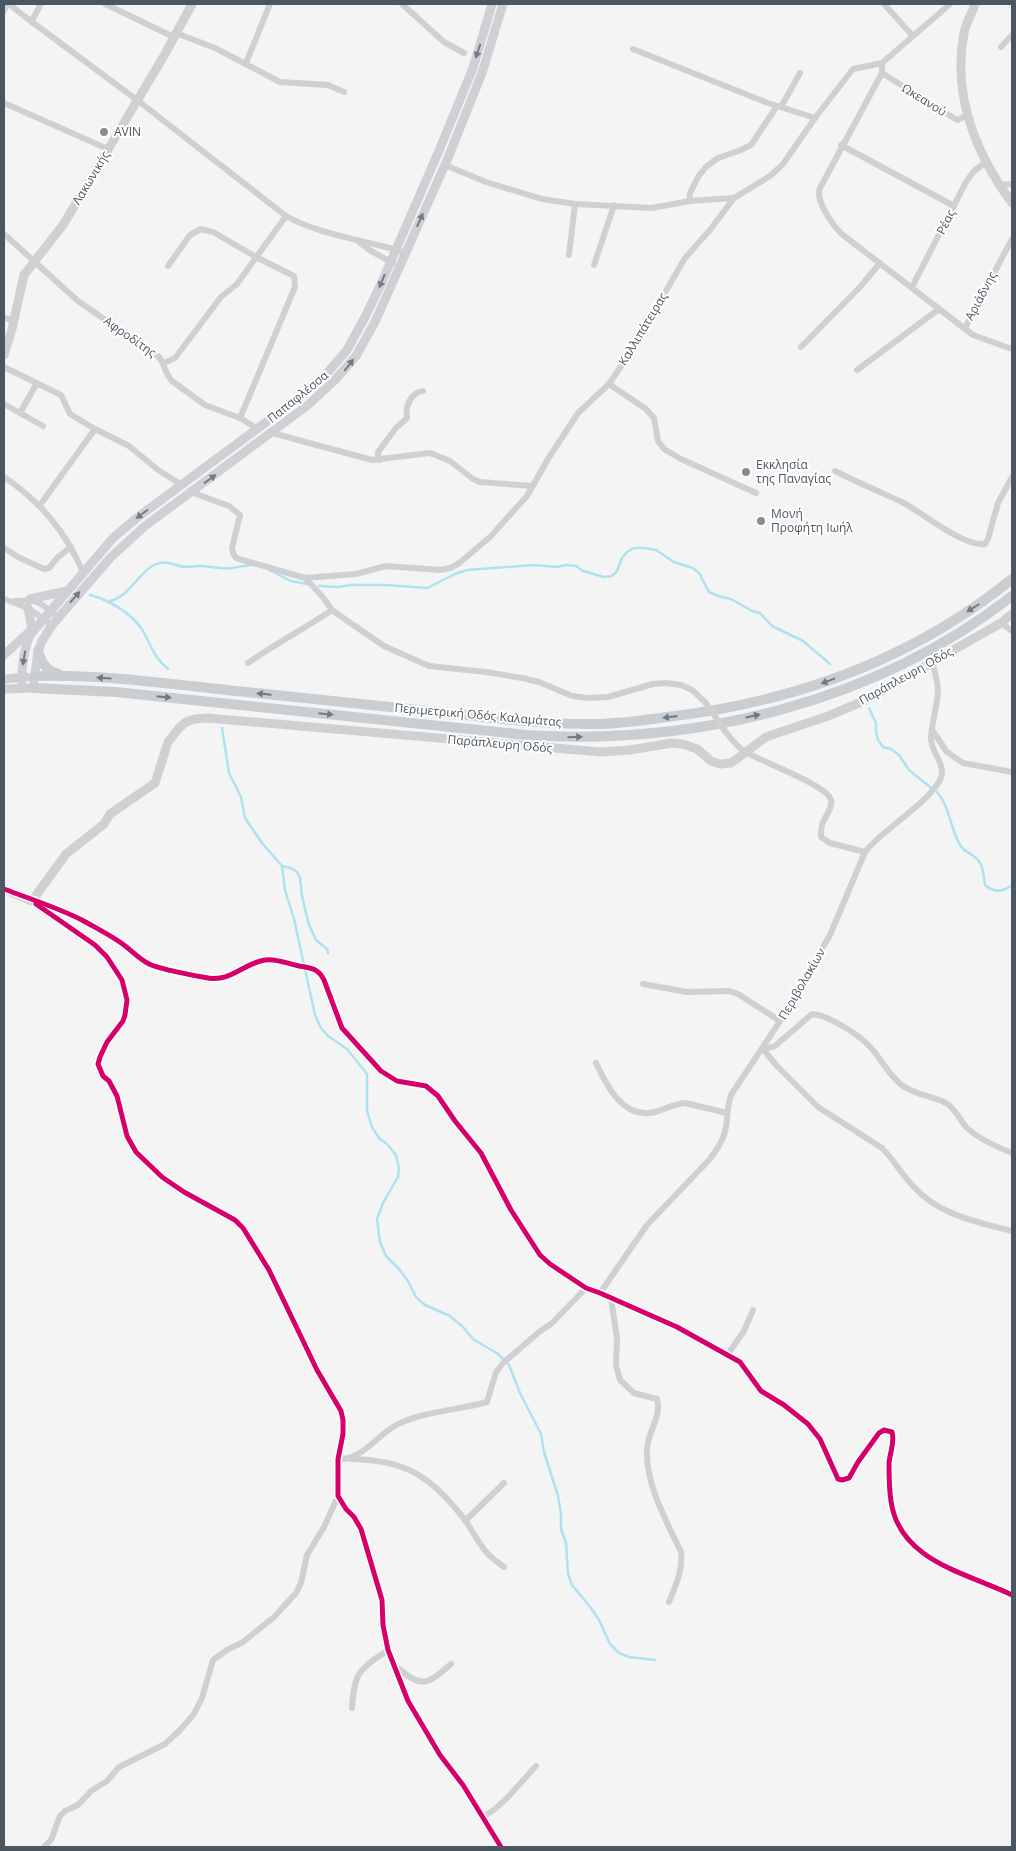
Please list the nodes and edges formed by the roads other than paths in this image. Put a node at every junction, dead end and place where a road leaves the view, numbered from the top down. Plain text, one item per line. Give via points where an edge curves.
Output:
1 (8, 4) edge
2 (41, 4) edge
3 (105, 4) edge
4 (192, 4) edge
5 (270, 4) edge
6 (402, 4) edge
7 (492, 4) edge
8 (503, 4) edge
9 (884, 4) edge
10 (950, 4) edge
11 (975, 4) edge
12 (4, 11) edge
13 (31, 22) junction
14 (175, 35) junction
15 (1012, 35) edge
16 (912, 36) junction
17 (1001, 47) dead end
18 (633, 49) dead end
19 (464, 53) dead end
20 (246, 63) junction
21 (882, 63) junction
22 (800, 73) dead end
23 (882, 73) junction
24 (344, 92) dead end
25 (137, 100) junction
26 (4, 103) edge
27 (779, 106) junction
28 (968, 116) junction
29 (814, 118) junction
30 (842, 145) junction
31 (108, 149) junction
32 (986, 162) junction
33 (445, 165) junction
34 (998, 184) junction
35 (1012, 184) edge
36 (734, 198) junction
37 (689, 201) junction
38 (1012, 203) edge
39 (575, 204) junction
40 (614, 205) junction
41 (954, 206) junction
42 (286, 216) junction
43 (5, 237) edge
44 (1012, 238) edge
45 (358, 241) junction
46 (396, 249) junction
47 (406, 254) junction
48 (569, 255) dead end
49 (256, 257) junction
50 (34, 262) junction
51 (390, 262) junction
52 (880, 263) junction
53 (594, 265) dead end
54 (168, 266) dead end
55 (400, 266) junction
56 (912, 287) junction
57 (939, 309) junction
58 (4, 318) edge
59 (14, 320) junction
60 (965, 328) junction
61 (801, 348) dead end
62 (1012, 349) edge
63 (4, 355) edge
64 (164, 363) junction
65 (4, 367) edge
66 (857, 370) dead end
67 (38, 383) junction
68 (609, 384) junction
69 (423, 391) dead end
70 (4, 404) edge
71 (20, 413) junction
72 (240, 418) junction
73 (43, 426) dead end
74 (95, 429) junction
75 (258, 429) junction
76 (272, 433) junction
77 (380, 460) junction
78 (835, 471) dead end
79 (4, 477) edge
80 (1012, 477) edge
81 (182, 485) junction
82 (532, 486) junction
83 (191, 492) junction
84 (756, 492) dead end
85 (40, 505) junction
86 (71, 547) junction
87 (4, 548) edge
88 (83, 572) junction
89 (305, 578) junction
90 (1012, 579) edge
91 (67, 591) junction
92 (1012, 596) edge
93 (4, 599) edge
94 (29, 604) junction
95 (332, 610) junction
96 (47, 614) junction
97 (1012, 614) edge
98 (58, 617) junction
99 (1001, 623) junction
100 (52, 625) junction
101 (33, 630) junction
102 (1012, 631) edge
103 (38, 651) junction
104 (4, 655) edge
105 (932, 661) junction
106 (248, 664) dead end
107 (34, 676) junction
108 (70, 676) junction
109 (21, 677) junction
110 (4, 680) edge
111 (22, 688) junction
112 (33, 688) junction
113 (4, 689) edge
114 (932, 730) junction
115 (745, 752) junction
116 (1012, 772) edge
117 (865, 852) junction
118 (4, 889) edge
119 (32, 900) junction
120 (642, 984) dead end
121 (780, 1021) junction
122 (763, 1049) junction
123 (596, 1063) dead end
124 (727, 1113) junction
125 (1012, 1153) edge
126 (1012, 1231) edge
127 (586, 1288) junction
128 (600, 1293) junction
129 (612, 1299) junction
130 (754, 1310) dead end
131 (728, 1354) junction
132 (338, 1459) junction
133 (351, 1459) junction
134 (504, 1483) dead end
135 (338, 1496) junction
136 (465, 1521) junction
137 (504, 1567) dead end
138 (1012, 1595) edge
139 (668, 1602) dead end
140 (388, 1650) junction
141 (451, 1664) dead end
142 (395, 1666) junction
143 (352, 1708) dead end
144 (536, 1766) dead end
145 (483, 1817) junction
146 (44, 1847) edge
147 (501, 1847) edge

1 - 12 street
1 - 13 street
2 - 13 street
3 - 14 street
4 - 14 street, Λακωνικής
5 - 20 street
6 - 19 street via 444,42
7 -> 46 main road, Παπαφλέσσα via 473,68
8 - 33 main road, Παπαφλέσσα via 482,73
9 - 16 street
10 - 16 street
11 - 28 street via 964,31 962,52 962,81
13 - 25 street
14 - 20 street via 215,48
14 - 25 street, Λακωνικής
15 - 17 street
16 - 21 street
18 - 27 street
20 - 24 street via 280,82 328,85
21 - 23 street
21 - 29 street, Καλλιπάτειρας via 853,69
22 - 27 street
23 - 28 street, Ωκεανού via 956,120
23 - 30 street
25 - 31 street, Λακωνικής
25 - 42 street
26 - 31 street
27 - 29 street
27 - 37 street via 751,145 718,158 706,167 690,193
28 - 32 street
29 - 36 street, Καλλιπάτειρας via 783,164
30 - 41 street
30 - 52 street via 820,188 819,198 840,233
31 - 50 street, Λακωνικής via 63,225
32 - 34 street
32 - 41 street, Ρέας via 970,176
33 - 39 street via 532,196
47 -> 33 main road, Παπαφλέσσα
34 - 35 street
34 - 38 street
36 - 37 street
36 - 68 street, Καλλιπάτειρας via 685,258
37 - 40 street via 652,208
39 - 40 street
39 - 48 street
40 - 53 street
41 - 56 street, Ρέας
42 - 45 street
42 - 49 street
43 - 50 street, Αφροδίτης
44 - 60 street, Αριάδνης
45 - 46 street
45 - 51 street
46 - 47 street
46 - 51 main road, Παπαφλέσσα
47 - 55 main road, Παπαφλέσσα
49 - 54 street via 214,232 201,229 190,235
49 - 64 street via 175,358
49 - 72 street via 292,275 296,283
50 - 59 street, Λακωνικής via 23,278
50 - 64 street, Αφροδίτης via 78,301 152,351
51 - 55 street
51 -> 75 main road, Παπαφλέσσα via 365,317 338,362 300,398
52 - 56 street
52 - 61 street
76 -> 55 main road, Παπαφλέσσα via 346,369 375,322
56 - 57 street
57 - 60 street
57 - 66 street
58 - 59 street
59 - 63 street, Λακωνικής
60 - 62 street via 982,339
64 - 72 street, Αφροδίτης via 168,377 204,405
65 - 67 street
67 - 71 street
67 - 74 street via 60,394 69,413
68 - 82 street, Καλλιπάτειρας via 578,413
68 - 84 street via 654,418 658,442 664,450
69 - 77 street via 409,400 407,418 378,452
70 - 71 street
71 - 73 street
72 - 75 street, Αφροδίτης
74 - 81 street via 128,446
74 - 85 street
75 - 81 main road, Παπαφλέσσα
76 - 77 street via 365,459
83 -> 76 main road, Παπαφλέσσα
77 - 82 street via 430,453 450,461 480,482
78 - 80 street via 904,503 957,536 979,545 988,539 1002,493
79 - 85 street
81 -> 88 main road, Παπαφλέσσα via 119,533
82 - 89 street, Καλλιπάτειρας via 518,508 490,537 450,568 386,566 356,574
83 - 89 street via 229,506 240,515 232,548 236,558
98 -> 83 main road, Παπαφλέσσα via 120,547
85 - 86 street
86 - 87 street via 52,566 44,569
86 - 88 street
88 - 91 main road, Παπαφλέσσα
89 - 95 street
90 -> 108 main road, Περιμετρική Οδός Καλαμάτας via 940,628 858,670 780,697 644,720 603,724 527,722
91 - 94 main road
91 - 96 main road, Παπαφλέσσα
112 -> 92 main road, Περιμετρική Οδός Καλαμάτας via 116,692 526,735 588,737 644,733 736,720 784,709 872,679 955,635
93 - 94 street
94 - 96 street
94 - 101 main road
95 - 106 street
95 - 115 street, bridge via 384,646 429,666 522,678 572,696 588,698 608,697 652,684 681,685 705,702 732,740
96 - 98 street
96 - 100 street
96 - 101 main road, Παπαφλέσσα
97 - 99 street, Παράπλευρη Οδός
98 - 100 main road, Παπαφλέσσα
99 - 102 street
99 - 105 street, Παράπλευρη Οδός
100 - 103 main road, Παπαφλέσσα
101 - 104 main road
101 -> 109 main road, Παπαφλέσσα via 25,647
103 - 107 main road, Παπαφλέσσα
103 - 108 main road via 48,670
105 - 114 street, Περιβολακίων via 938,693
105 - 115 street, Παράπλευρη Οδός via 864,700 766,737
107 - 108 main road, Περιμετρική Οδός Καλαμάτας
107 - 109 main road, Περιμετρική Οδός Καλαμάτας
107 - 112 main road, Παπαφλέσσα
109 - 110 main road, Περιμετρική Οδός Καλαμάτας
109 - 111 main road, Παπαφλέσσα
111 - 112 main road
111 - 113 main road
114 - 116 street via 947,752 963,763
114 - 117 street, Περιβολακίων via 931,742 941,764 941,780
115 - 117 street via 827,793 831,803 821,837
115 - 119 street, Παράπλευρη Οδός via 731,763 720,764 684,744 601,752 195,719 186,722 168,742 155,784 110,814 104,824 66,854
117 - 121 street, Περιβολακίων via 830,935
118 - 119 street
119 - 127 street via 83,921 150,965 222,979 248,965 266,960 314,968 320,973 347,1035 388,1077 426,1086 438,1096 481,1153 540,1256
119 - 132 street via 95,945 122,980 127,1000 125,1015 107,1042 98,1064 117,1096 126,1136 136,1152 162,1177 234,1220 250,1238 341,1411 343,1434
120 - 121 street via 687,992 738,994
121 - 122 street, Περιβολακίων
122 - 124 street, Περιβολακίων via 730,1095
122 - 125 street via 775,1046 812,1014 824,1016 870,1047 904,1087 945,1103 973,1133
122 - 126 street via 818,1107 890,1155 913,1187 929,1201 967,1220
123 - 124 street via 614,1096 635,1111 655,1112 685,1103
124 - 128 street, Περιβολακίων via 724,1138 710,1160 647,1225
127 - 128 street
127 - 133 street via 551,1324 505,1361 496,1372 487,1402 412,1419 394,1427
128 - 129 street
129 - 131 street via 677,1327
129 - 139 street via 617,1338 616,1365 620,1380 634,1393 657,1399 659,1408 648,1438 647,1466 682,1560 680,1576
130 - 131 street
131 - 138 street via 740,1362 760,1391 808,1424 820,1439 838,1479 849,1478 879,1433 884,1430 892,1432 891,1503 909,1542 952,1571
132 - 133 street
132 - 135 street
133 - 136 street via 384,1461 411,1470 447,1499
134 - 136 street
135 - 140 street via 361,1529 382,1600
135 - 146 street via 307,1555 296,1593 274,1617 243,1642 213,1660 202,1698 180,1730 164,1744 118,1767 107,1781 78,1805 65,1811 51,1840
136 - 137 street via 489,1555
140 - 142 street
140 - 143 street via 367,1664 358,1675
141 - 142 street via 431,1680 423,1682 409,1678
142 - 145 street via 408,1701
144 - 145 street via 509,1796
145 - 147 street

